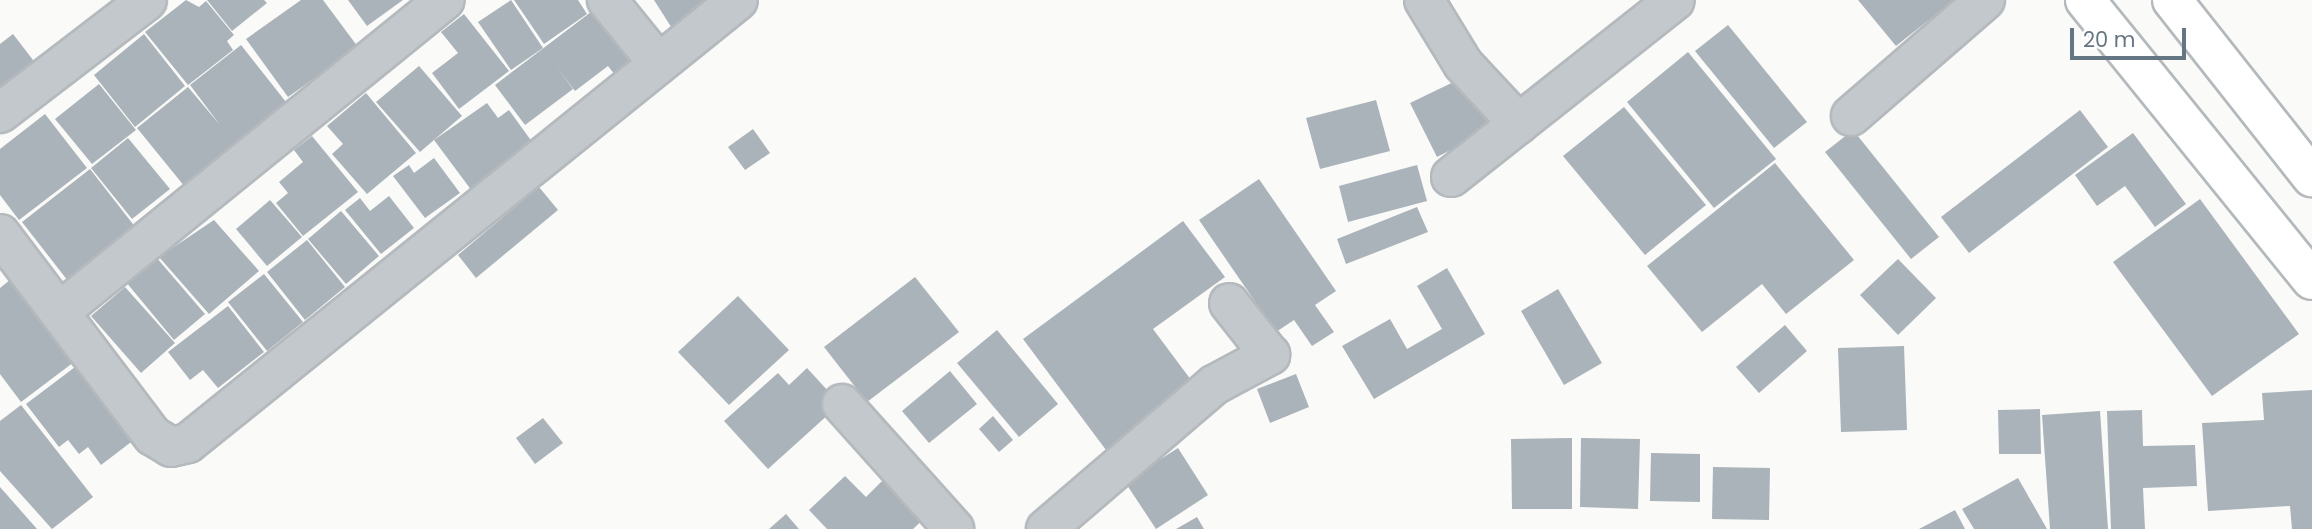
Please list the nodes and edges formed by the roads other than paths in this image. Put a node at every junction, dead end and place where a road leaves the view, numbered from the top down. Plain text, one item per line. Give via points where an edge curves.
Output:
1 (147, 0) edge
2 (444, 0) edge
3 (607, 0) edge
4 (738, 0) edge
5 (1424, 0) edge
6 (1675, 0) edge
7 (1985, 0) edge
8 (2085, 0) edge
9 (2172, 0) edge
10 (658, 63) junction
11 (0, 113) edge
12 (1851, 116) dead end
13 (1520, 124) junction
14 (1451, 177) dead end
15 (2312, 177) edge
16 (0, 233) edge
17 (2310, 275) edge
18 (1229, 303) dead end
19 (63, 309) junction
20 (842, 404) dead end
21 (954, 529) edge
22 (1046, 529) edge

1 - 11 street
2 - 19 street
3 - 10 street
4 - 10 street
5 - 13 street via 1463,64
6 - 13 street
7 - 12 street
8 - 17 highway
9 - 15 highway
10 - 19 street via 188,443 171,446 153,436
13 - 14 street
16 - 19 street
18 - 22 street via 1270,355 1214,385
20 - 21 street

